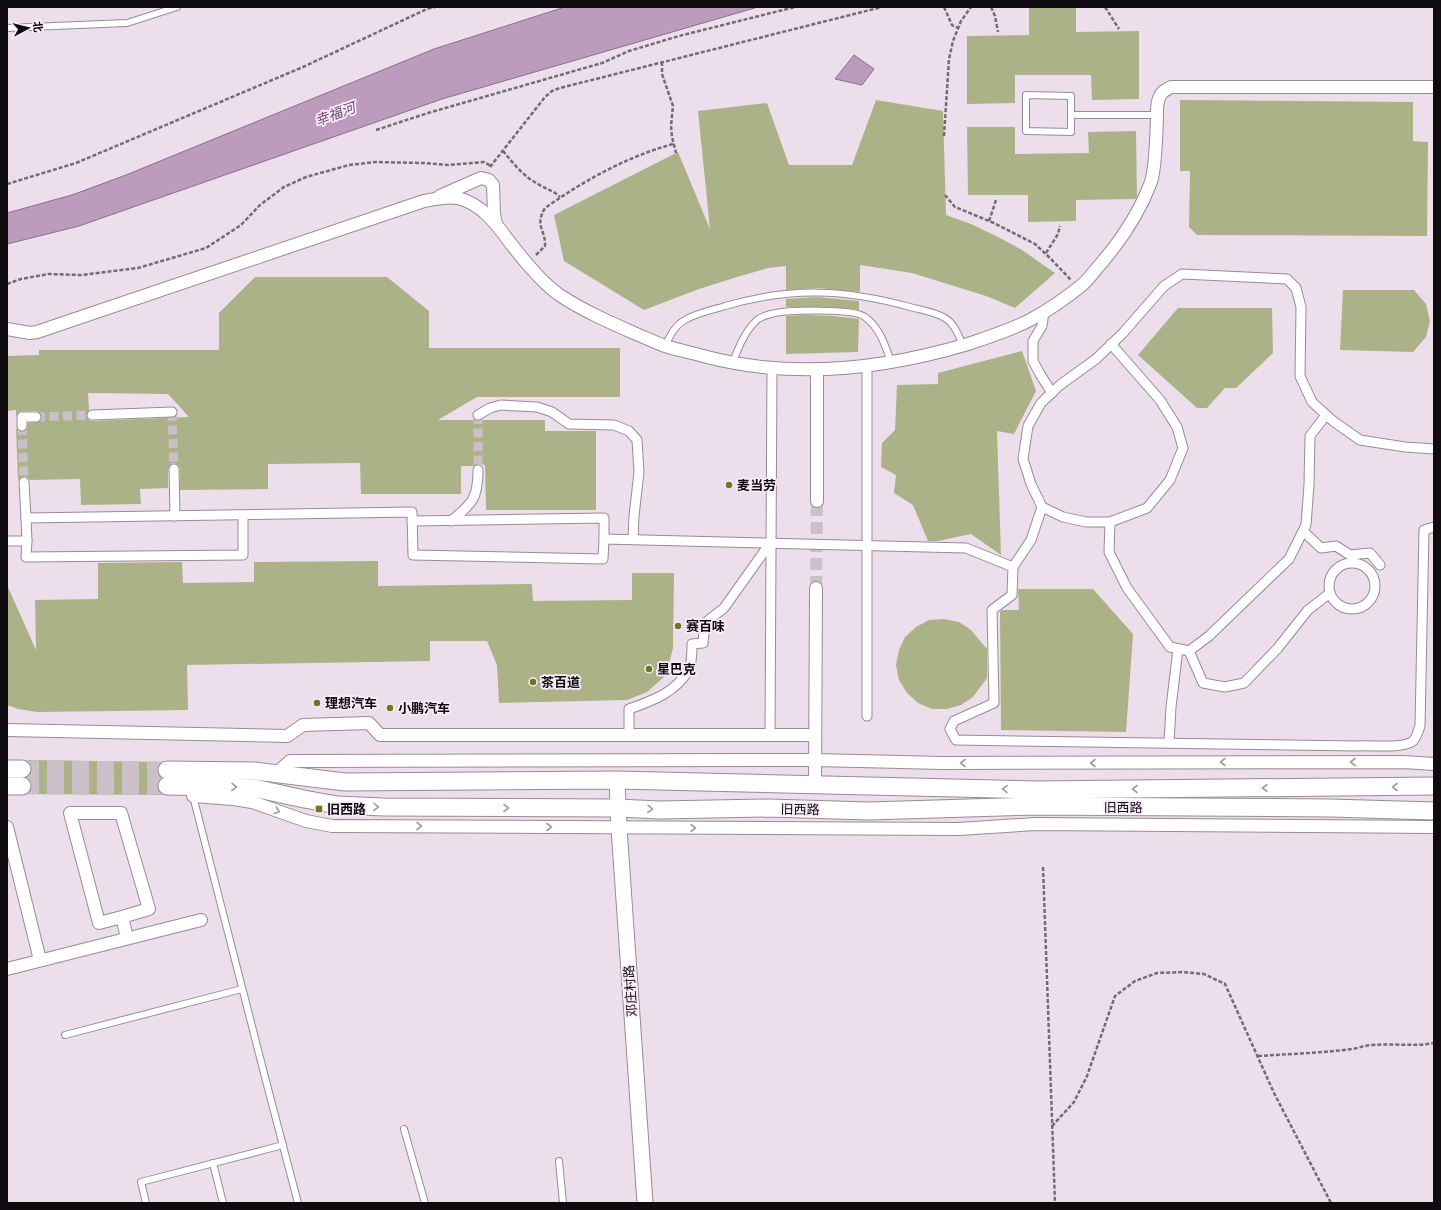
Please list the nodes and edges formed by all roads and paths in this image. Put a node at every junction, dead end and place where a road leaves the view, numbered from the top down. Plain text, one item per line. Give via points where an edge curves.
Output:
1 (176, 7) edge
2 (435, 7) edge
3 (794, 7) edge
4 (882, 7) edge
5 (944, 7) edge
6 (971, 7) edge
7 (991, 7) edge
8 (1105, 7) edge
9 (7, 28) edge
10 (958, 28) junction
11 (1119, 28) dead end
12 (998, 32) dead end
13 (662, 62) junction
14 (1434, 87) edge
15 (1071, 115) junction
16 (1157, 115) junction
17 (376, 130) dead end
18 (944, 136) dead end
19 (673, 144) junction
20 (503, 151) junction
21 (676, 153) dead end
22 (491, 166) junction
23 (482, 178) junction
24 (7, 184) edge
25 (945, 195) dead end
26 (560, 197) junction
27 (432, 200) junction
28 (996, 200) dead end
29 (989, 221) junction
30 (496, 224) junction
31 (1060, 226) dead end
32 (1046, 254) junction
33 (527, 263) junction
34 (7, 284) edge
35 (1078, 288) junction
36 (1044, 312) junction
37 (7, 329) edge
38 (1111, 344) junction
39 (963, 345) junction
40 (665, 346) junction
41 (733, 362) junction
42 (891, 362) junction
43 (867, 365) junction
44 (772, 367) junction
45 (817, 369) junction
46 (1052, 393) junction
47 (172, 412) dead end
48 (92, 415) tunnel mouth
49 (478, 415) dead end
50 (1326, 415) junction
51 (36, 417) tunnel mouth
52 (22, 426) dead end
53 (1434, 449) edge
54 (174, 469) tunnel mouth
55 (478, 470) tunnel mouth
56 (24, 482) tunnel mouth
57 (817, 501) tunnel mouth
58 (1042, 507) junction
59 (243, 515) junction
60 (175, 516) junction
61 (26, 518) junction
62 (412, 521) junction
63 (451, 521) junction
64 (1110, 522) junction
65 (1434, 527) edge
66 (1303, 531) junction
67 (604, 539) junction
68 (633, 539) junction
69 (7, 541) edge
70 (27, 541) junction
71 (771, 542) junction
72 (867, 545) junction
73 (1359, 559) junction
74 (1380, 565) dead end
75 (1013, 567) junction
76 (816, 588) tunnel mouth
77 (1330, 593) junction
78 (1178, 648) junction
79 (1189, 651) junction
80 (868, 716) dead end
81 (7, 730) edge
82 (629, 735) junction
83 (770, 735) junction
84 (815, 735) junction
85 (1169, 743) junction
86 (815, 760) junction
87 (1434, 764) edge
88 (276, 774) junction
89 (617, 780) junction
90 (815, 785) junction
91 (1434, 786) edge
92 (193, 792) junction
93 (617, 808) junction
94 (1434, 811) edge
95 (7, 827) edge
96 (1434, 827) edge
97 (619, 828) junction
98 (1043, 867) dead end
99 (122, 917) junction
100 (201, 920) dead end
101 (127, 938) junction
102 (40, 960) junction
103 (7, 969) edge
104 (242, 989) junction
105 (65, 1034) dead end
106 (1434, 1043) edge
107 (1258, 1056) junction
108 (1052, 1126) junction
109 (404, 1130) dead end
110 (283, 1144) junction
111 (559, 1161) dead end
112 (213, 1163) junction
113 (146, 1203) edge
114 (223, 1203) edge
115 (298, 1203) edge
116 (425, 1203) edge
117 (563, 1203) edge
118 (645, 1203) edge
119 (1055, 1203) edge
120 (1331, 1203) edge

1 - 9 lane via 127,23
2 - 24 path via 303,67 84,160
3 - 17 path via 679,36 629,51 602,63
4 - 13 path
5 - 10 path via 952,25
6 - 10 path
7 - 12 path
8 - 11 path
10 - 18 path via 949,59
13 - 19 path via 662,74 673,106
13 - 20 path via 552,91
14 - 16 street via 1171,87 1163,91 1159,98
15 - 15 lane via 1071,96 1026,95 1026,131 1071,132
15 - 16 lane
16 - 35 street via 1152,178 1144,199 1112,252
19 - 21 path
19 - 26 path via 642,153 590,178
20 - 22 path
20 - 26 path via 528,177
22 - 23 path
22 - 34 path via 484,162 449,165 376,162 349,165 306,177 284,187 260,205 241,225 206,248 138,268 81,276 48,274
23 - 27 street
23 - 30 street via 489,180 493,185
25 - 29 path via 955,207
26 - 33 path via 541,214 545,246
27 - 30 street via 457,198 482,210
27 - 37 street via 37,332
28 - 29 path
29 - 32 path via 1035,244
30 - 33 street
31 - 32 path
32 - 35 path
33 - 40 street via 559,295 588,312
35 - 36 street
36 - 39 street via 1002,332
36 - 46 street via 1042,326 1033,342 1033,360
38 - 46 street
38 - 50 street via 1164,286 1182,274 1287,280 1296,288 1301,307 1300,376 1312,402
38 - 64 street via 1160,400 1177,427 1183,448 1170,480 1147,508
39 - 40 lane via 954,326 945,317 861,296 808,292 757,298 685,320 673,331
39 - 42 street
40 - 41 street
41 - 42 lane via 738,348 756,320 771,314 809,311 847,312 864,316 876,327
41 - 44 street
42 - 43 street
43 - 45 street
43 - 72 street
44 - 45 street
44 - 71 street
45 - 57 street
46 - 58 street via 1041,403 1028,426 1023,459
47 - 48 street
49 - 68 street via 501,405 537,407 552,412 569,424 614,425 629,431 637,440 639,472
50 - 53 street via 1360,440
50 - 66 street via 1310,436 1309,485 1306,525
51 - 52 street via 22,417
54 - 60 street
55 - 63 street via 478,485 474,499
56 - 61 street
58 - 64 street via 1086,522
58 - 75 street via 1031,540
59 - 60 street
59 - 62 street via 412,512
59 - 70 street via 243,555 26,557
60 - 61 street
61 - 70 street
62 - 63 street
62 - 67 street via 413,555 604,559
63 - 67 street via 604,518
64 - 78 street via 1109,552 1127,588 1170,647
65 - 85 street via 1424,530 1420,726 1414,741 1404,745 1357,746
66 - 73 street via 1321,548 1336,546
66 - 79 street via 1289,559 1209,636
67 - 68 street
68 - 71 street
69 - 70 street
71 - 72 street
71 - 82 street via 724,608 705,624 703,643 692,644 690,668 675,688 654,700 629,709
71 - 83 street
72 - 75 street via 966,548
72 - 80 street
73 - 74 street via 1370,553
73 - 77 street via 1336,569 1329,583
73 - 77 street via 1375,580 1376,588 1370,602 1358,609 1350,610 1337,604
75 - 85 street via 1012,595 992,610 994,703 954,721 950,729 956,740
76 - 84 street
77 - 79 street via 1308,610 1277,649 1244,683 1225,687 1203,683
78 - 79 street
78 - 85 street
81 - 82 street via 287,736 303,725 369,723 380,735
82 - 83 street
83 - 84 street
84 - 86 street
87 -> 86 street via 943,763
86 - 88 street via 290,760
86 - 90 street
88 - 89 main road, 旧西路 via 345,782
88 - 92 main road, 旧西路 via 254,771 167,778
89 - 90 main road, 旧西路
89 - 93 street, 邓庄村路
91 -> 90 main road, 旧西路 via 1035,790
92 -> 93 main road, 旧西路 via 254,788 351,806
92 -> 97 street via 252,802 306,821 332,826
92 - 104 lane
93 -> 94 main road, 旧西路 via 869,811 1036,806
93 - 97 street, 邓庄村路
95 - 102 street
97 -> 96 street via 959,829 1035,824
97 - 118 street, 邓庄村路
98 - 108 path
99 - 99 street via 149,909 121,813 70,813 99,923
99 - 101 street
100 - 101 street
101 - 102 street
102 - 103 street
104 - 105 lane
104 - 110 lane
106 - 107 path via 1422,1046 1372,1045 1335,1051
107 - 108 path via 1225,984 1204,974 1157,973 1135,981 1115,996 1087,1076 1074,1102
107 - 120 path via 1274,1093
108 - 119 path
109 - 116 lane
110 - 112 lane
110 - 115 lane
111 - 117 lane
112 - 113 lane via 141,1182
112 - 114 lane

